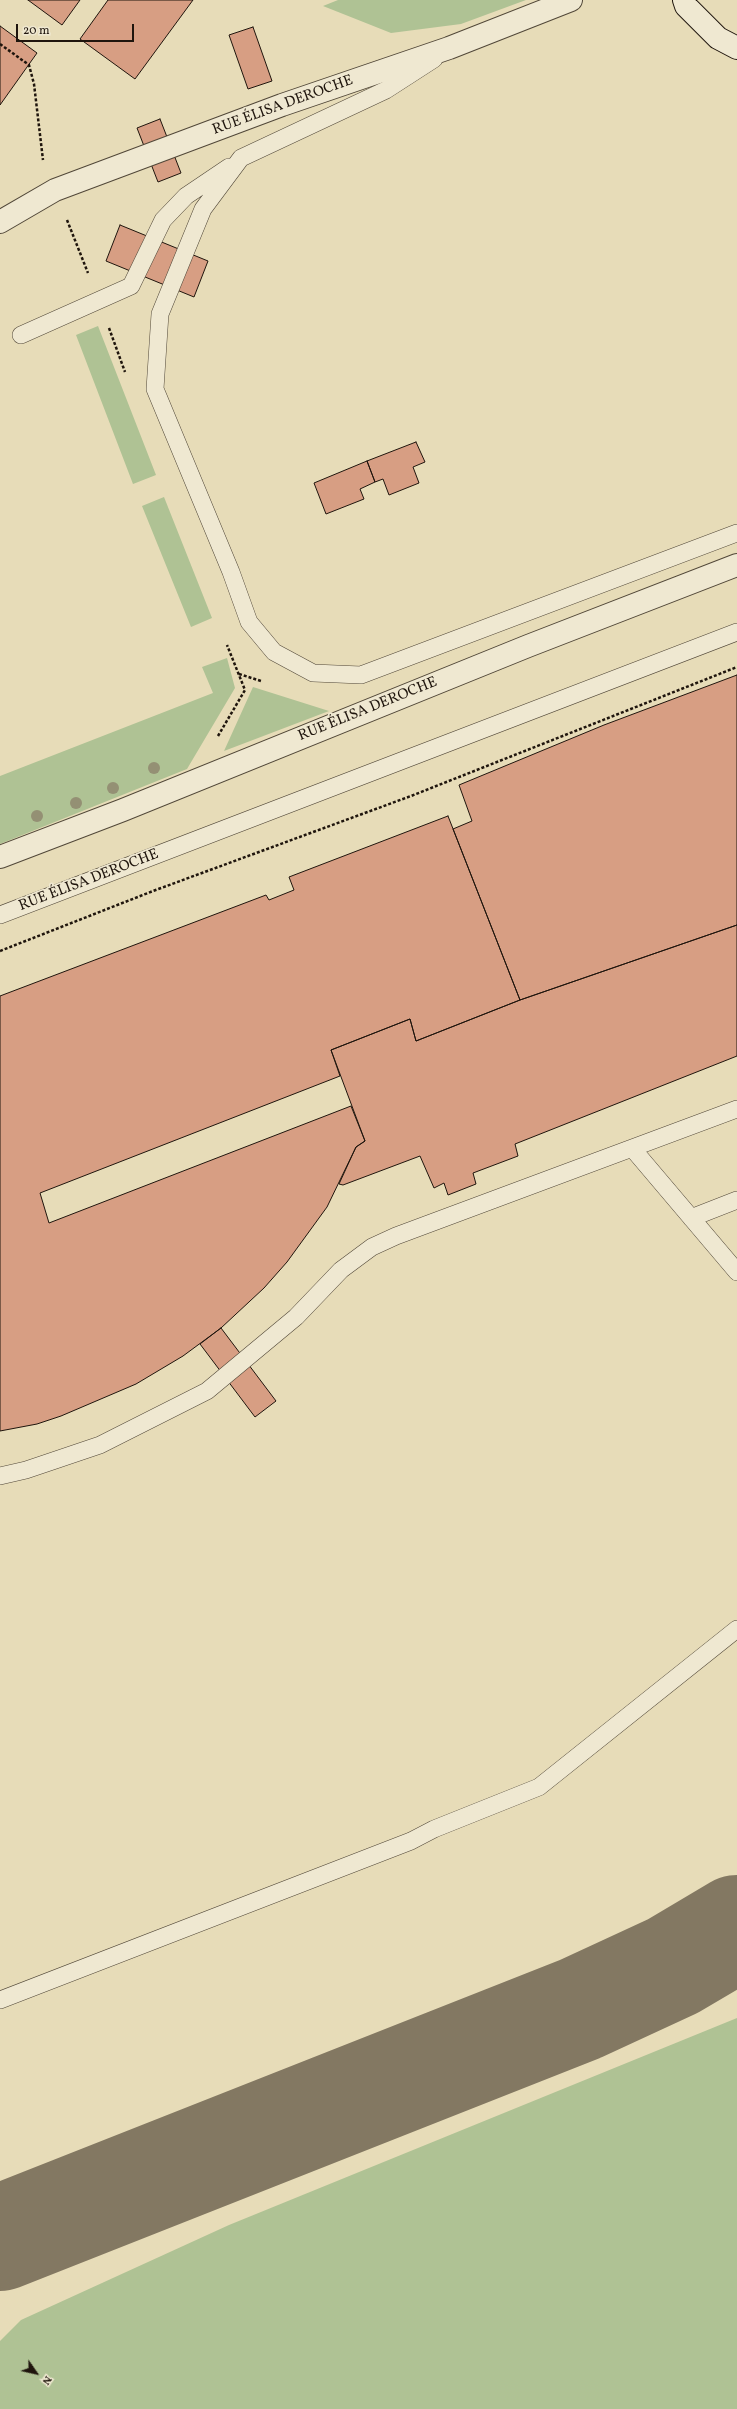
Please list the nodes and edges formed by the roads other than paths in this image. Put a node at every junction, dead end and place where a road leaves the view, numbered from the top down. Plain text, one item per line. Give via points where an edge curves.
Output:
1 (571, 0) edge
2 (684, 0) edge
3 (449, 48) junction
4 (737, 48) edge
5 (241, 158) junction
6 (0, 222) edge
7 (21, 336) dead end
8 (737, 533) edge
9 (737, 565) edge
10 (737, 632) edge
11 (0, 857) edge
12 (0, 915) edge
13 (737, 1109) edge
14 (632, 1148) junction
15 (737, 1200) edge
16 (691, 1218) junction
17 (737, 1272) edge
18 (0, 1476) edge
19 (737, 1629) edge
20 (0, 2000) edge

1 - 3 street, RUE ÉLISA DEROCHE
2 - 4 street via 686,6 718,38
3 - 5 lane via 386,90
3 - 6 street, RUE ÉLISA DEROCHE via 282,105 62,188
5 - 7 lane via 186,196 163,220 131,286
5 - 8 lane via 202,209 160,314 155,388 249,622 274,652 313,673 361,675
9 - 11 street, RUE ÉLISA DEROCHE
10 - 12 lane, RUE ÉLISA DEROCHE
13 - 14 lane
14 - 16 lane
14 - 18 lane via 372,1247 341,1270 296,1317 207,1391 100,1445
15 - 16 lane
16 - 17 lane
19 - 20 lane via 539,1787 434,1829 404,1844

